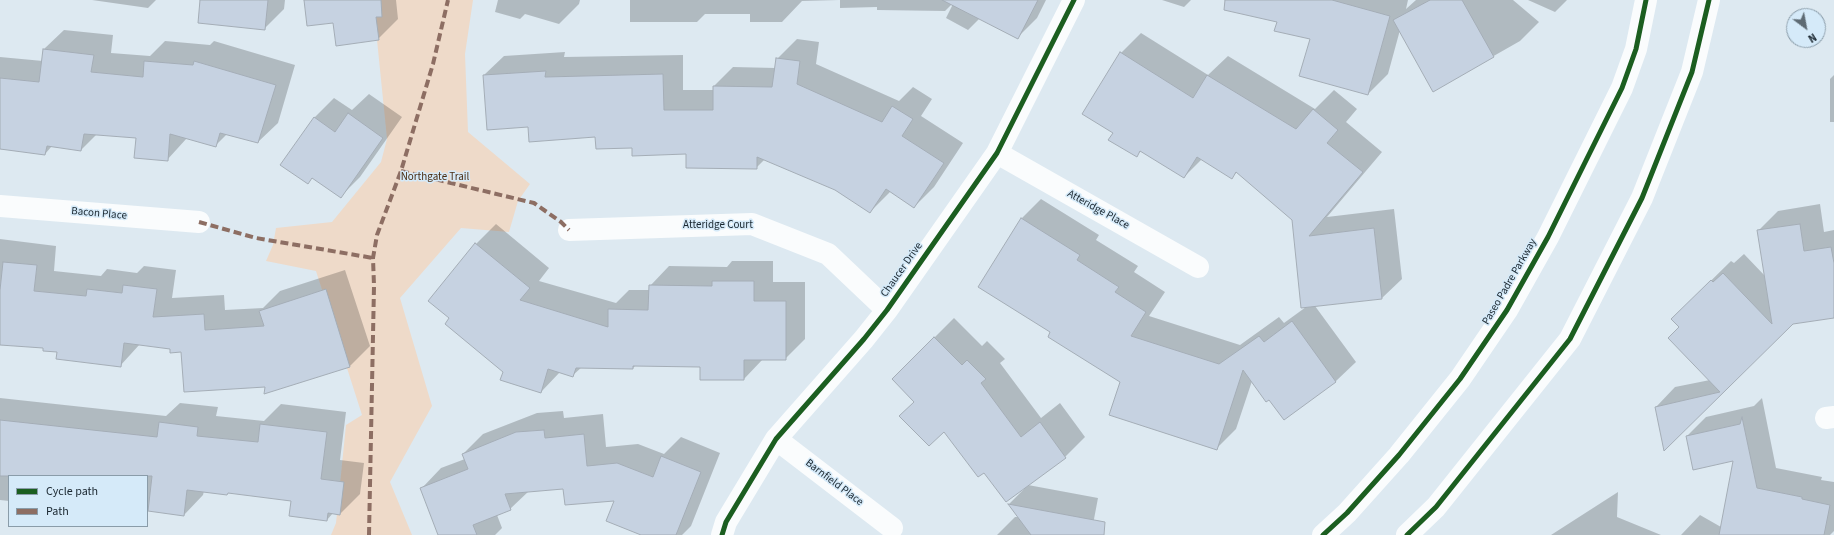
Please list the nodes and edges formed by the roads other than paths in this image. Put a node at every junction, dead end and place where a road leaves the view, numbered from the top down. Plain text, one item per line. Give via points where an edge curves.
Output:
1 (1074, 0) edge
2 (1646, 0) edge
3 (1709, 0) edge
4 (997, 153) junction
5 (0, 206) edge
6 (199, 222) dead end
7 (569, 230) dead end
8 (1198, 267) dead end
9 (886, 310) junction
10 (776, 439) junction
11 (892, 528) dead end
12 (722, 535) edge
13 (1323, 535) edge
14 (1406, 535) edge

1 - 4 street, Chaucer Drive
2 - 13 street, Paseo Padre Parkway via 1636,49 1622,88 1548,237 1507,310 1460,380 1399,455 1347,513
3 - 14 street via 1692,72 1642,198 1570,339 1436,507
4 - 8 street, Atteridge Place
4 - 9 street, Chaucer Drive
5 - 6 street, Bacon Place
7 - 9 street, Atteridge Court via 752,224 828,254
9 - 10 street, Chaucer Drive via 864,339
10 - 11 street, Barnfield Place
10 - 12 street, Chaucer Drive via 726,522

